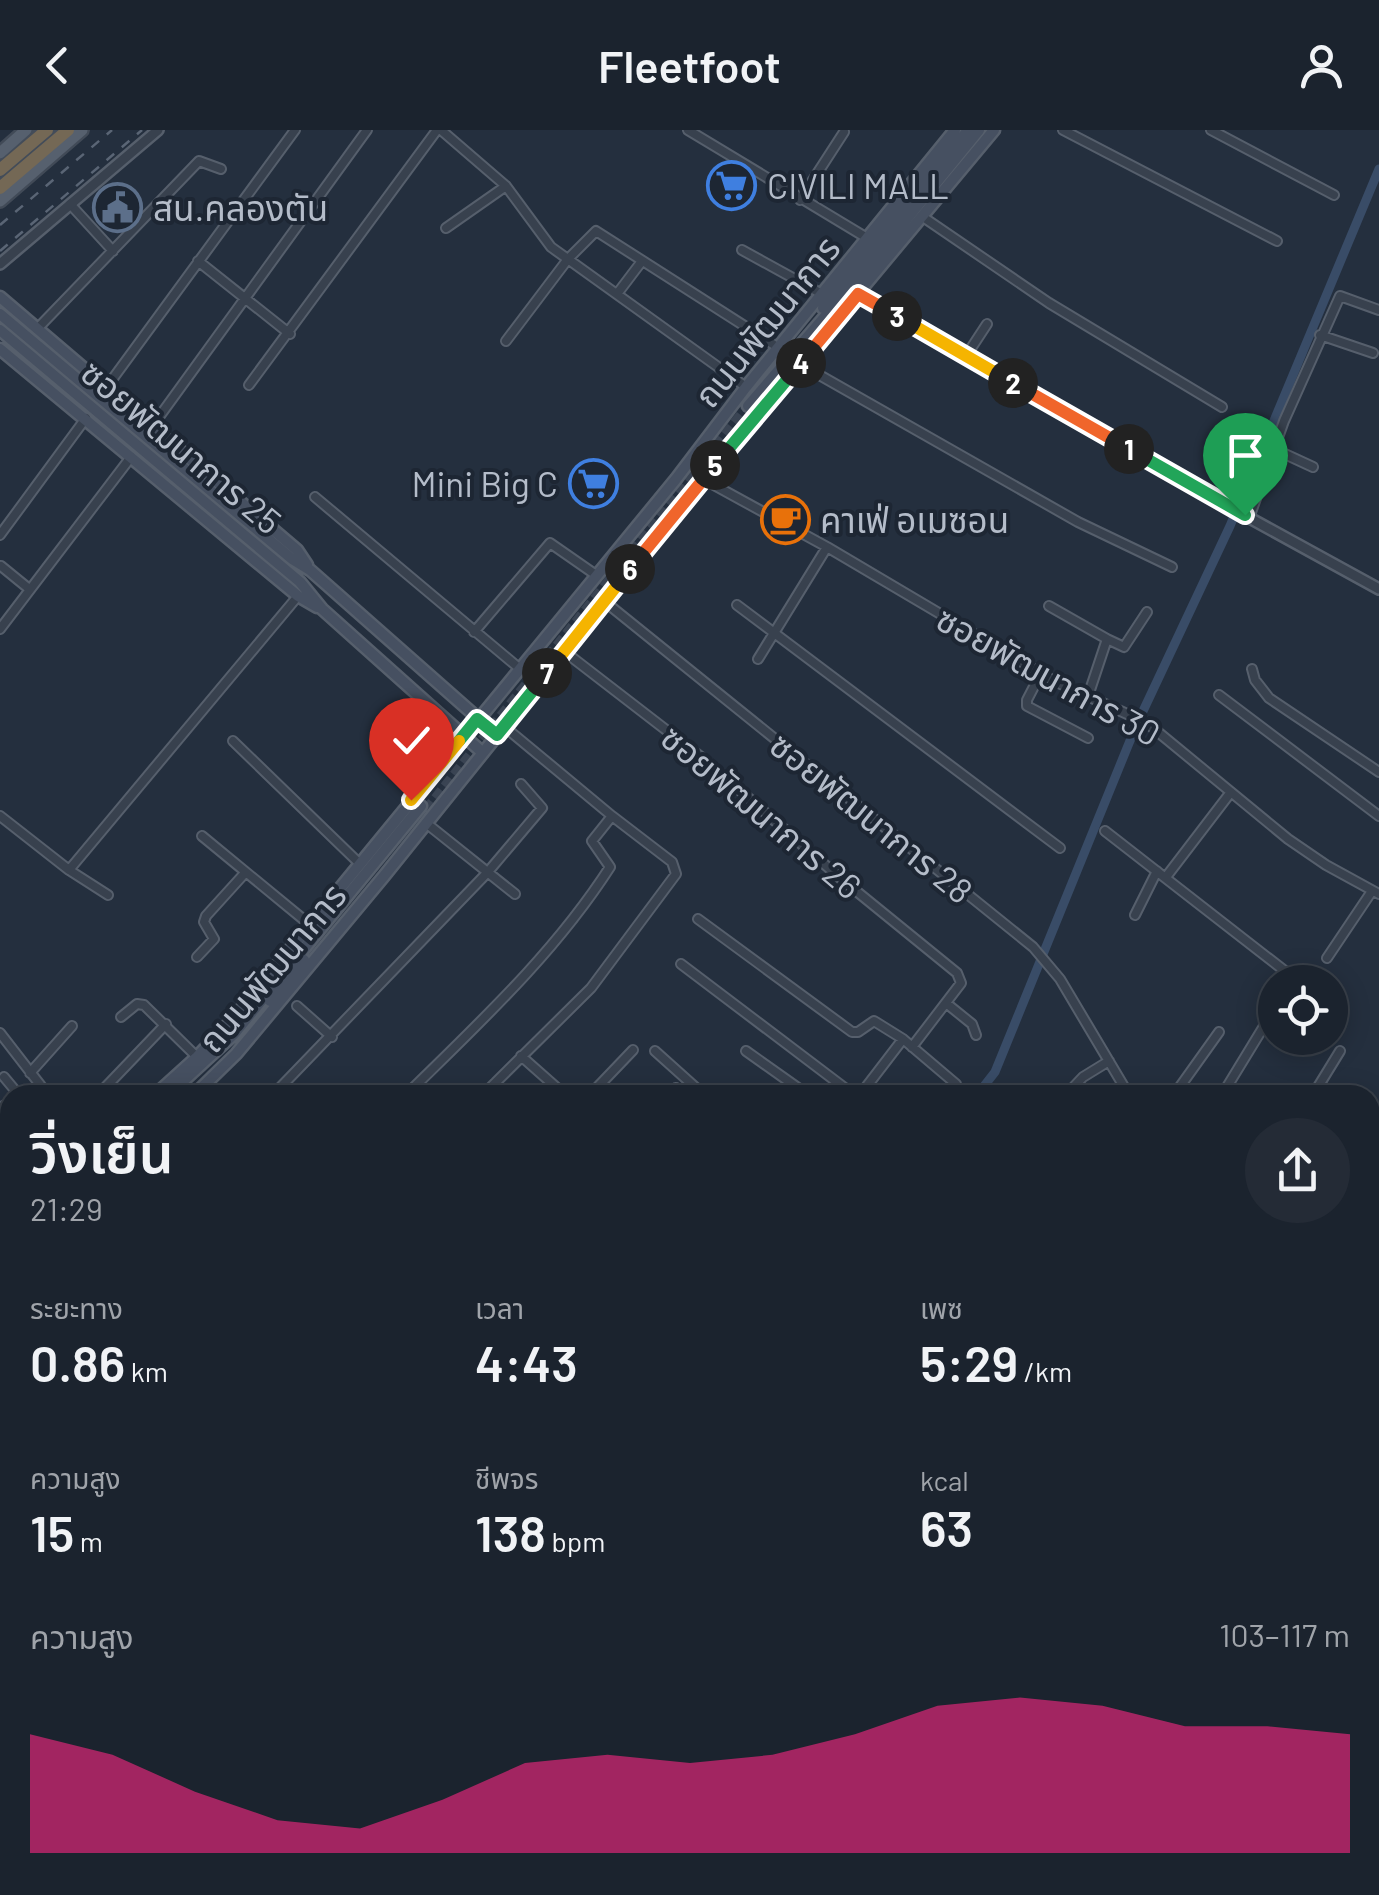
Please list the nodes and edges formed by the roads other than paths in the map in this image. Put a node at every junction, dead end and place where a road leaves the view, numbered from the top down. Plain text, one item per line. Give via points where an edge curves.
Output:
1 (26, 130) edge
2 (68, 130) edge
3 (82, 130) edge
4 (158, 130) edge
5 (295, 130) edge
6 (367, 130) edge
7 (439, 130) edge
8 (688, 130) edge
9 (707, 130) edge
10 (955, 130) edge
11 (968, 130) edge
12 (979, 130) edge
13 (994, 130) edge
14 (1063, 130) edge
15 (1212, 130) edge
16 (45, 132) edge
17 (844, 132) edge
18 (698, 136) junction
19 (3, 145) edge
20 (221, 169) dead end
21 (0, 170) edge
22 (506, 186) junction
23 (0, 188) edge
24 (1334, 194) dead end
25 (0, 200) edge
26 (800, 200) junction
27 (70, 204) junction
28 (923, 217) junction
29 (446, 228) dead end
30 (867, 238) junction
31 (1276, 241) dead end
32 (113, 250) junction
33 (742, 250) dead end
34 (568, 259) junction
35 (198, 261) junction
36 (642, 261) junction
37 (0, 264) edge
38 (617, 294) junction
39 (822, 294) junction
40 (858, 294) junction
41 (246, 299) junction
42 (2, 305) edge
43 (1379, 310) edge
44 (987, 324) dead end
45 (0, 330) edge
46 (37, 330) junction
47 (290, 334) junction
48 (1320, 335) junction
49 (506, 340) dead end
50 (779, 348) junction
51 (1373, 353) dead end
52 (2, 355) edge
53 (966, 356) junction
54 (800, 364) junction
55 (114, 377) dead end
56 (248, 385) dead end
57 (747, 401) junction
58 (1222, 406) dead end
59 (159, 417) dead end
60 (86, 418) junction
61 (1274, 449) junction
62 (131, 456) junction
63 (1313, 467) dead end
64 (704, 479) junction
65 (315, 497) dead end
66 (1247, 517) junction
67 (0, 534) edge
68 (827, 547) junction
69 (1, 566) edge
70 (1172, 567) dead end
71 (310, 570) junction
72 (596, 575) junction
73 (28, 588) junction
74 (1379, 588) edge
75 (298, 596) junction
76 (604, 602) junction
77 (737, 606) dead end
78 (1049, 606) dead end
79 (322, 610) junction
80 (1147, 612) dead end
81 (0, 629) edge
82 (474, 632) junction
83 (775, 634) junction
84 (1107, 639) junction
85 (564, 652) junction
86 (758, 659) dead end
87 (417, 665) junction
88 (519, 668) junction
89 (1252, 669) dead end
90 (1041, 673) junction
91 (402, 682) junction
92 (1219, 695) dead end
93 (1088, 696) junction
94 (477, 719) junction
95 (501, 732) junction
96 (464, 736) junction
97 (1088, 738) dead end
98 (233, 742) dead end
99 (483, 752) junction
100 (472, 766) junction
101 (1379, 772) edge
102 (521, 784) dead end
103 (1231, 792) junction
104 (423, 811) junction
105 (0, 816) edge
106 (612, 816) junction
107 (1379, 816) edge
108 (1105, 830) dead end
109 (202, 836) dead end
110 (1060, 848) dead end
111 (360, 863) junction
112 (69, 870) junction
113 (1157, 870) junction
114 (246, 872) junction
115 (487, 873) junction
116 (1166, 878) junction
117 (1376, 893) edge
118 (108, 894) dead end
119 (514, 894) dead end
120 (1135, 914) dead end
121 (698, 919) dead end
122 (309, 924) junction
123 (197, 958) dead end
124 (1328, 958) dead end
125 (681, 964) dead end
126 (1277, 965) edge
127 (946, 1004) junction
128 (297, 1006) dead end
129 (121, 1017) dead end
130 (166, 1024) junction
131 (72, 1026) dead end
132 (1220, 1032) dead end
133 (0, 1033) edge
134 (976, 1034) dead end
135 (332, 1037) junction
136 (1258, 1037) edge
137 (904, 1040) junction
138 (912, 1047) junction
139 (633, 1050) dead end
140 (746, 1051) dead end
141 (655, 1052) dead end
142 (1338, 1055) edge
143 (522, 1056) junction
144 (198, 1057) junction
145 (1109, 1061) junction
146 (4, 1077) dead end
147 (34, 1077) junction
148 (496, 1082) junction
149 (956, 1084) dead end
150 (11, 1085) edge
151 (27, 1085) edge
152 (40, 1085) edge
153 (108, 1085) edge
154 (166, 1085) edge
155 (179, 1085) edge
156 (196, 1085) edge
157 (204, 1085) edge
158 (283, 1085) edge
159 (416, 1085) edge
160 (493, 1085) edge
161 (499, 1085) edge
162 (553, 1085) edge
163 (600, 1085) edge
164 (693, 1085) edge
165 (794, 1085) edge
166 (844, 1085) edge
167 (866, 1085) edge
168 (1075, 1085) edge
169 (1122, 1085) edge
170 (1181, 1085) edge
171 (1228, 1085) edge
172 (1319, 1085) edge

1 - 19 main road
2 - 23 highway
3 - 25 main road
4 - 27 street
5 - 35 street
6 - 41 street
7 - 22 street
7 - 47 street
8 - 18 street
9 - 18 street
10 - 30 main road, ถนนพัฒนาการ
11 - 57 main road, ถนนพัฒนาการ
12 - 57 main road, ถนนพัฒนาการ
13 - 28 main road, ถนนพัฒนาการ
14 - 31 street
15 - 24 street
16 - 21 highway
17 - 26 street
18 - 26 street
20 - 32 street via 199,161
22 - 29 street
22 - 34 street via 550,246
26 - 30 street
27 - 32 street
27 - 37 street
28 - 40 main road, ถนนพัฒนาการ
28 - 58 street via 1049,304
30 - 39 main road, ถนนพัฒนาการ
32 - 46 street
33 - 39 street
34 - 36 street via 596,231
34 - 38 street
34 - 49 street
35 - 41 street
35 - 55 street
36 - 38 street
36 - 50 street
38 - 57 street
39 - 50 main road, ถนนพัฒนาการ
40 - 53 street
40 - 54 main road, ถนนพัฒนาการ
41 - 47 street
41 - 59 street
42 - 46 main road, ซอยพัฒนาการ 25
42 - 71 main road, ซอยพัฒนาการ 25
43 - 48 street via 1340,296
44 - 53 street
45 - 79 main road, ซอยพัฒนาการ 25 via 300,582
46 - 71 main road, ซอยพัฒนาการ 25 via 296,550
47 - 56 street
48 - 51 street
48 - 61 street
50 - 57 main road, ถนนพัฒนาการ
52 - 60 main road, ซอยพัฒนาการ 25
53 - 66 street
54 - 57 main road, ถนนพัฒนาการ
54 - 70 street via 1078,522
57 - 64 main road, ถนนพัฒนาการ
57 - 72 main road, ถนนพัฒนาการ
60 - 62 main road, ซอยพัฒนาการ 25
60 - 67 street
61 - 63 street
61 - 66 street
62 - 73 street
62 - 75 main road, ซอยพัฒนาการ 25
64 - 68 street, ซอยพัฒนาการ 30
64 - 76 main road, ถนนพัฒนาการ
65 - 82 street
66 - 74 street
68 - 83 street
68 - 90 street, ซอยพัฒนาการ 30
69 - 73 street
71 - 87 main road, ซอยพัฒนาการ 25
72 - 82 street via 550,543
72 - 88 main road, ถนนพัฒนาการ
73 - 81 street
75 - 79 main road, ซอยพัฒนาการ 25
75 - 112 street
76 - 85 main road, ถนนพัฒนาการ
76 - 145 street, ซอยพัฒนาการ 28 via 1032,946
77 - 83 street
78 - 84 street
79 - 91 main road, ซอยพัฒนาการ 25
80 - 84 street via 1127,645
82 - 88 street
83 - 86 street
83 - 110 street
84 - 93 street
85 - 95 main road, ถนนพัฒนาการ
85 - 127 street, ซอยพัฒนาการ 26 via 705,760 958,973 960,983
87 - 91 main road
87 - 94 main road, ซอยพัฒนาการ 25
88 - 94 main road, ถนนพัฒนาการ
89 - 101 street via 1269,698
90 - 93 street, ซอยพัฒนาการ 30
90 - 97 street via 1027,706
91 - 96 main road, ซอยพัฒนาการ 25
92 - 107 street
93 - 103 street, ซอยพัฒนาการ 30 via 1147,724
94 - 95 main road, ซอยพัฒนาการ 25
94 - 96 main road, ถนนพัฒนาการ
95 - 99 main road
95 - 100 main road, ถนนพัฒนาการ
95 - 106 street
96 - 99 main road, ซอยพัฒนาการ 25
96 - 104 main road, ถนนพัฒนาการ
98 - 111 street
99 - 100 main road
100 - 104 main road, ถนนพัฒนาการ
102 - 115 street via 542,808
103 - 116 street
103 - 117 street, ซอยพัฒนาการ 30 via 1288,839
104 - 111 main road, ถนนพัฒนาการ
104 - 115 street
104 - 155 main road, ถนนพัฒนาการ via 221,1048
104 - 156 main road, ถนนพัฒนาการ
104 - 157 main road, ถนนพัฒนาการ via 236,1054
105 - 112 street
106 - 143 street via 672,862 676,874 591,988
106 - 159 street via 592,842 610,867 588,902 538,965
108 - 113 street
109 - 114 street
111 - 122 main road, ถนนพัฒนาการ
112 - 118 street
113 - 116 street
113 - 120 street
114 - 122 street
114 - 123 street via 206,916 214,938
115 - 119 street
115 - 135 street
116 - 126 street
117 - 124 street
121 - 137 street via 852,1032 874,1021
122 - 144 main road, ถนนพัฒนาการ
125 - 166 street
127 - 134 street
127 - 138 street
128 - 135 street
129 - 130 street via 140,1003
130 - 144 street
130 - 153 street
131 - 147 street
132 - 170 street
133 - 147 street
135 - 158 street
136 - 171 street
137 - 138 street
137 - 167 street
138 - 149 street
139 - 163 street
140 - 165 street
141 - 164 street
142 - 172 street
143 - 148 street
143 - 162 street
144 - 154 main road, ถนนพัฒนาการ
145 - 168 street
145 - 169 street, ซอยพัฒนาการ 28
146 - 150 street
147 - 151 street
147 - 152 street
148 - 160 street
148 - 161 street

